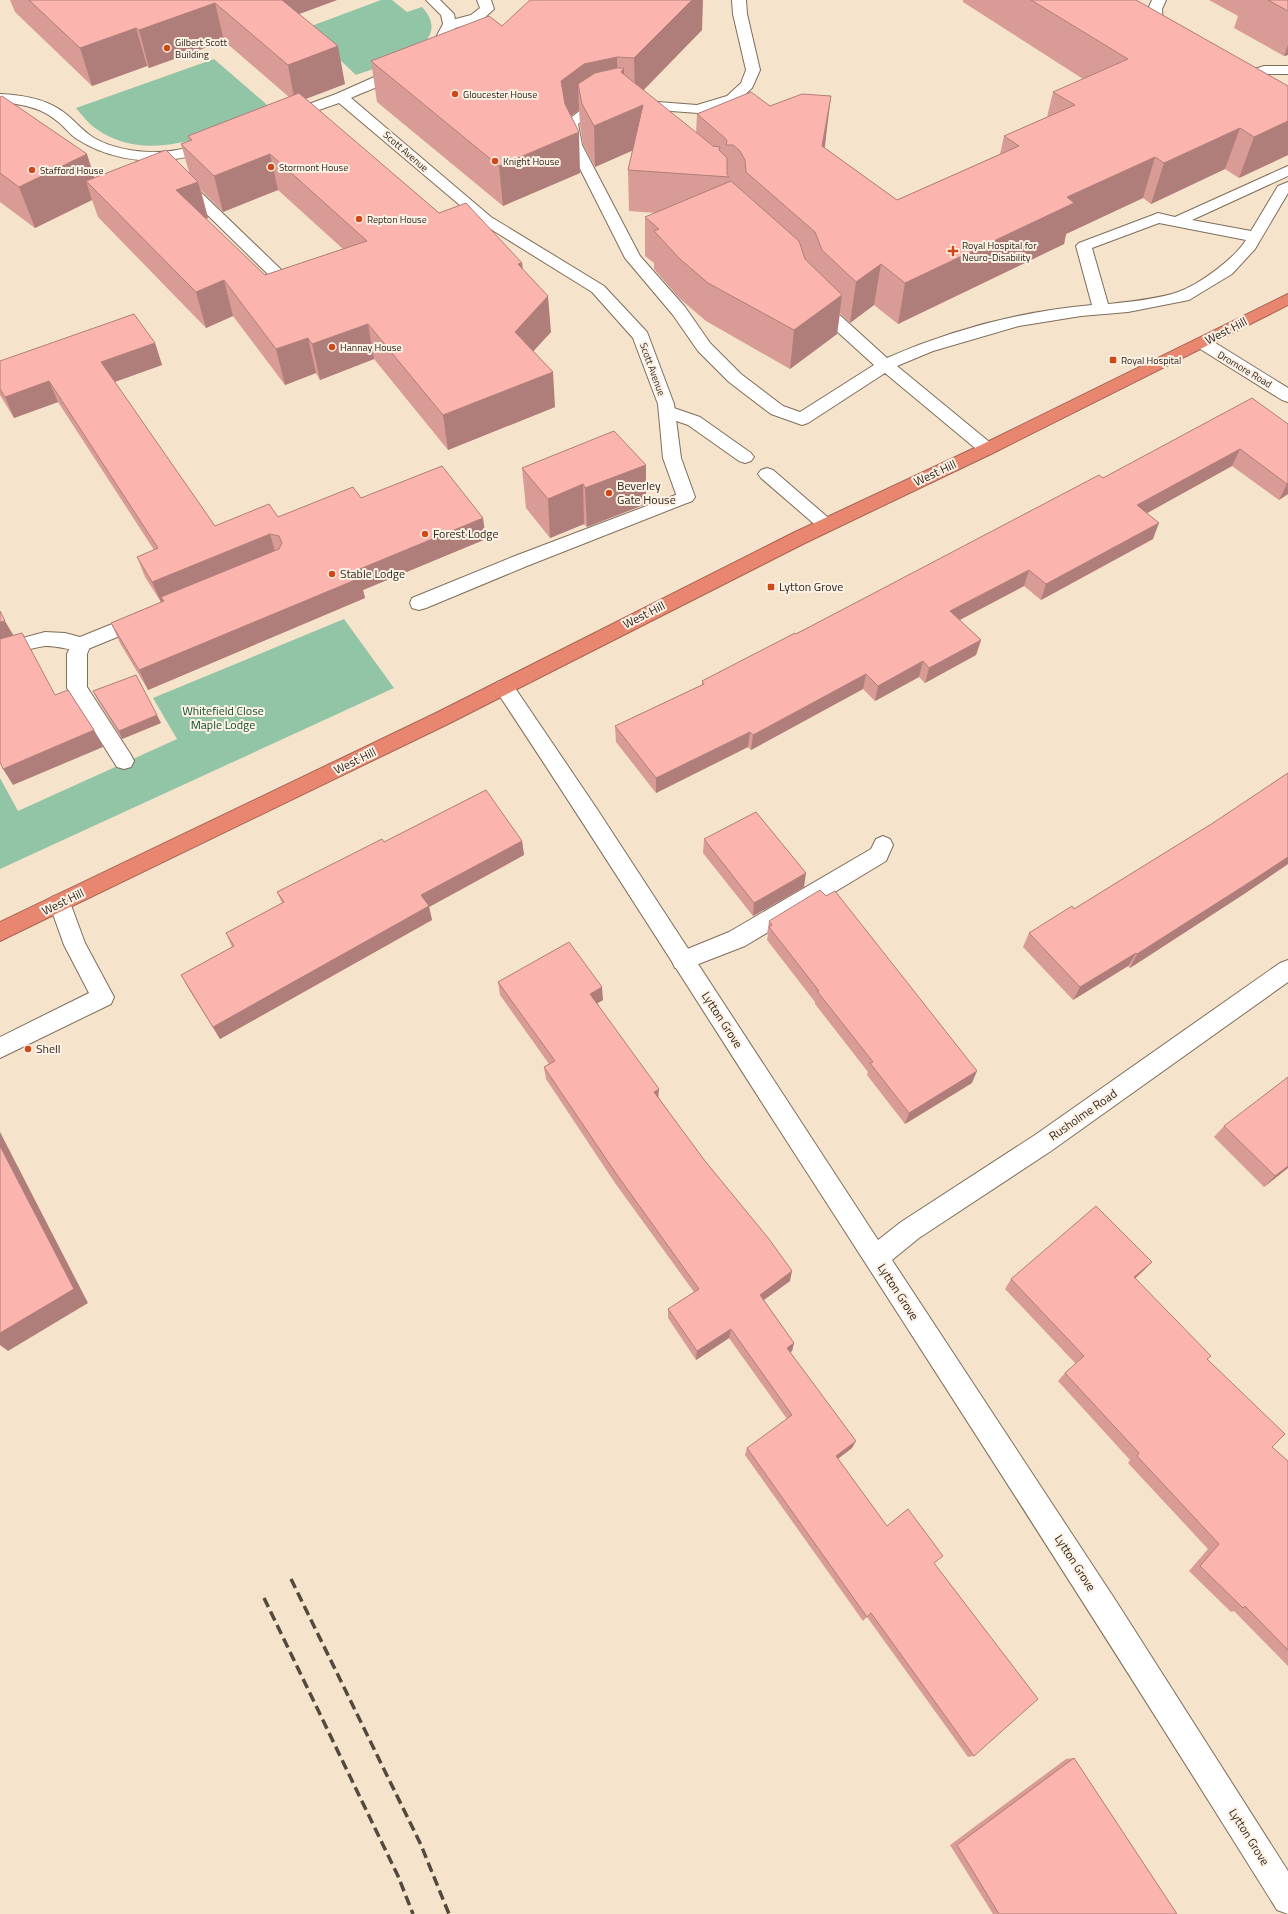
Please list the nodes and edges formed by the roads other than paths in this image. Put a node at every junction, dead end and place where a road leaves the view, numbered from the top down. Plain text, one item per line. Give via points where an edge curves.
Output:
1 (433, 0) edge
2 (484, 0) edge
3 (739, 0) edge
4 (1159, 0) edge
5 (449, 25) junction
6 (1157, 37) edge
7 (1288, 70) edge
8 (1256, 89) edge
9 (341, 97) junction
10 (0, 98) edge
11 (643, 105) junction
12 (661, 121) edge
13 (272, 122) edge
14 (222, 140) edge
15 (174, 166) junction
16 (1288, 170) edge
17 (1288, 186) edge
18 (1176, 222) junction
19 (1256, 237) junction
20 (288, 285) edge
21 (807, 288) edge
22 (1288, 299) edge
23 (1101, 310) junction
24 (1202, 343) junction
25 (886, 365) junction
26 (1284, 393) edge
27 (668, 412) junction
28 (987, 449) junction
29 (745, 457) dead end
30 (767, 474) dead end
31 (826, 525) junction
32 (419, 604) dead end
33 (157, 613) edge
34 (81, 644) junction
35 (0, 651) edge
36 (504, 687) junction
37 (124, 761) dead end
38 (883, 845) dead end
39 (60, 903) junction
40 (0, 932) edge
41 (683, 961) junction
42 (1288, 970) edge
43 (0, 1048) edge
44 (877, 1258) junction
45 (1288, 1899) edge

1 - 5 street via 447,14
2 - 5 street via 487,8 476,18
3 - 11 street via 753,70 747,85 732,99 698,109
4 - 6 street via 1155,9
5 - 9 street via 436,50 422,61
7 - 8 street via 1264,70 1238,79
9 - 13 street
9 - 27 street, Scott Avenue via 486,220 598,289 641,336
10 - 15 street via 27,101 48,109 60,116 81,136 102,148
11 - 12 street
11 - 25 street via 618,103 591,110 571,124 575,144 633,258 679,311 704,347 735,378 777,410 802,419
14 - 15 street
15 - 20 street
16 - 18 street
17 - 19 street via 1283,189
18 - 19 street
18 - 23 street via 1158,218 1084,246
19 - 23 street via 1226,271 1183,296
21 - 25 street via 808,294 835,321
22 - 24 highway, West Hill
23 - 25 street via 1004,324 927,347
24 - 26 street, Dromore Road
24 - 28 highway, West Hill
25 - 28 street
27 - 29 street via 694,421
27 - 32 street, Scott Avenue via 672,458 686,497
28 - 31 highway, West Hill
30 - 31 street
31 - 36 highway, West Hill
33 - 34 street
34 - 35 street via 45,639
34 - 37 street via 78,654 77,688
36 - 39 highway, West Hill
36 - 41 street, Lytton Grove
38 - 41 street via 879,855 737,939
39 - 40 highway, West Hill
39 - 43 street via 75,945 102,997
41 - 44 street, Lytton Grove
42 - 44 street, Rusholme Road via 1043,1143 910,1230
44 - 45 street, Lytton Grove via 1106,1611

